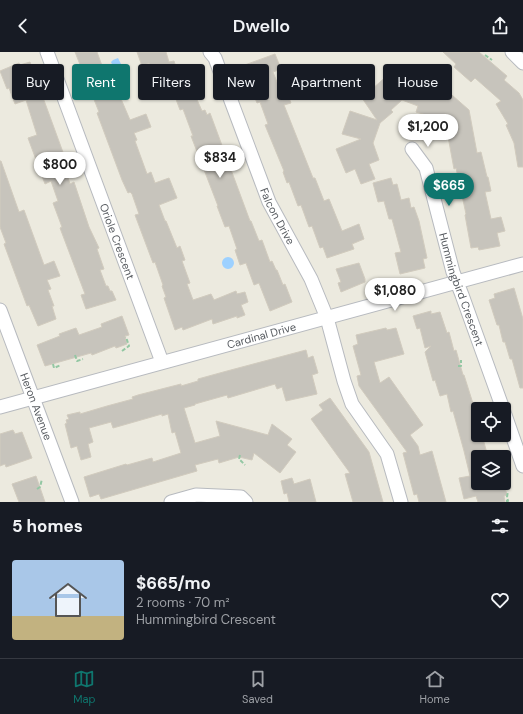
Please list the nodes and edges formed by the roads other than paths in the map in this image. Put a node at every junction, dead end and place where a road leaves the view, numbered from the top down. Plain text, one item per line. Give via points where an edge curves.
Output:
1 (47, 52) edge
2 (210, 52) edge
3 (512, 52) edge
4 (523, 63) edge
5 (412, 149) dead end
6 (523, 264) edge
7 (456, 281) junction
8 (0, 310) edge
9 (327, 318) junction
10 (162, 362) junction
11 (33, 399) junction
12 (500, 402) edge
13 (0, 407) edge
14 (511, 432) edge
15 (523, 466) edge
16 (243, 499) edge
17 (72, 502) edge
18 (171, 502) edge
19 (401, 502) edge

1 - 10 street, Oriole Crescent
2 - 9 street, Falcon Drive via 215,58 269,202 311,278
3 - 4 street
5 - 7 street, Hummingbird Crescent via 426,168
6 - 7 street, Cardinal Drive
7 - 9 street, Cardinal Drive
7 - 12 street, Hummingbird Crescent
8 - 11 street, Heron Avenue
9 - 10 street, Cardinal Drive
9 - 19 street, Falcon Drive via 352,404 387,454
10 - 11 street, Cardinal Drive
11 - 13 street, Cardinal Drive
11 - 17 street, Heron Avenue
14 - 15 street
16 - 18 street via 196,495

